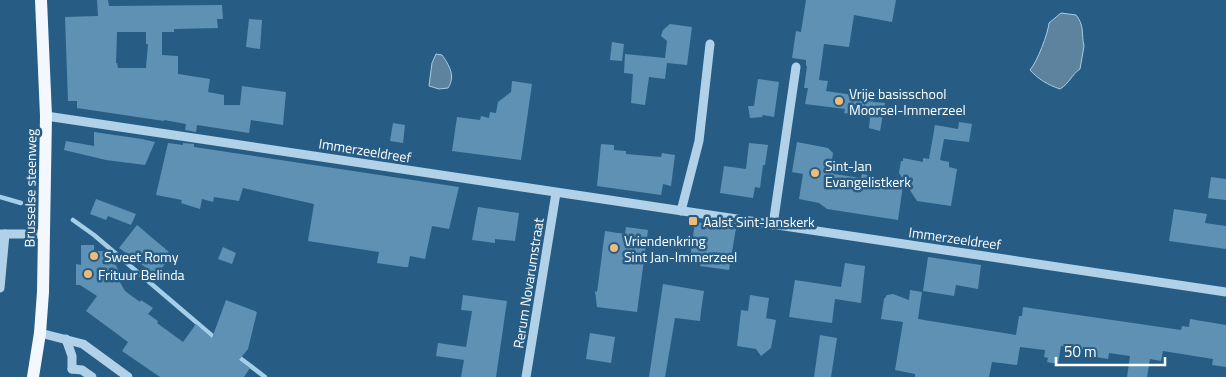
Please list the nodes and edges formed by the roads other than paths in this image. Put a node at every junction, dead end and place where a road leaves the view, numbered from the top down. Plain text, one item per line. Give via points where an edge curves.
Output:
1 (41, 0) edge
2 (710, 44) dead end
3 (796, 67) dead end
4 (46, 116) junction
5 (556, 193) junction
6 (681, 211) junction
7 (773, 225) junction
8 (3, 234) edge
9 (43, 234) junction
10 (0, 288) edge
11 (1226, 292) edge
12 (40, 332) junction
13 (66, 339) junction
14 (69, 373) edge
15 (33, 377) edge
16 (92, 377) edge
17 (128, 377) edge
18 (526, 377) edge

1 - 4 main road, Brusselse steenweg
2 - 6 street via 699,141
3 - 7 street
4 - 5 street, Immerzeeldreef
4 - 9 main road, Brusselse steenweg
5 - 6 street, Immerzeeldreef
5 - 18 street, Rerum Novarumstraat
6 - 7 street, Immerzeeldreef
7 - 11 street, Immerzeeldreef
8 - 9 street
8 - 10 street, Brusselse steenweg
9 - 12 main road, Brusselse steenweg
12 - 13 street
12 - 15 main road, Brusselse steenweg
13 - 14 street via 72,356
13 - 17 street via 83,344
14 - 16 street via 82,370

